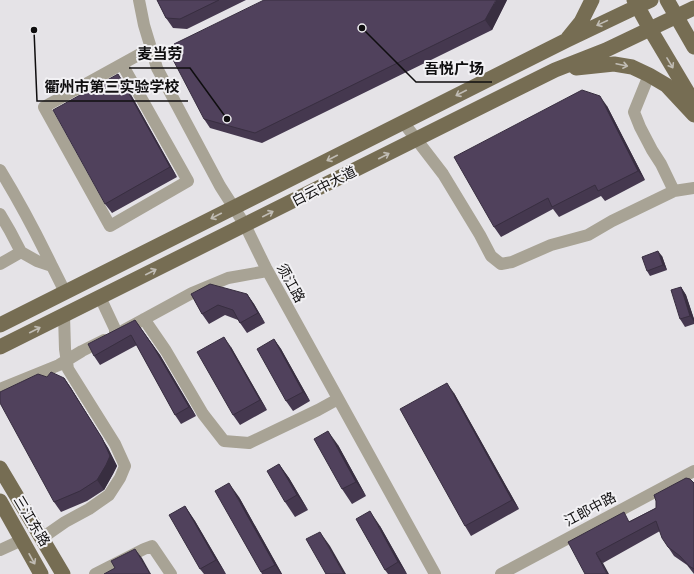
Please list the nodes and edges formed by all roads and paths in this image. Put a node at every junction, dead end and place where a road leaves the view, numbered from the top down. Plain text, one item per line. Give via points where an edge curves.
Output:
1 (139, 0) edge
2 (592, 0) edge
3 (651, 0) edge
4 (667, 0) edge
5 (636, 3) edge
6 (694, 8) edge
7 (676, 17) junction
8 (650, 30) junction
9 (566, 40) junction
10 (694, 47) edge
11 (151, 48) junction
12 (122, 64) junction
13 (555, 70) junction
14 (649, 75) junction
15 (694, 103) edge
16 (694, 115) edge
17 (403, 122) junction
18 (417, 139) junction
19 (0, 170) edge
20 (694, 188) edge
21 (674, 192) junction
22 (234, 207) junction
23 (0, 214) edge
24 (245, 225) junction
25 (21, 252) junction
26 (0, 264) edge
27 (52, 266) junction
28 (267, 271) junction
29 (66, 292) junction
30 (100, 297) junction
31 (64, 315) junction
32 (144, 319) junction
33 (0, 325) edge
34 (115, 335) junction
35 (0, 347) edge
36 (66, 361) junction
37 (0, 389) edge
38 (338, 399) junction
39 (0, 468) edge
40 (694, 471) edge
41 (0, 501) edge
42 (42, 538) junction
43 (22, 540) junction
44 (0, 550) edge
45 (41, 574) edge
46 (63, 574) edge
47 (95, 574) edge
48 (171, 574) edge
49 (435, 574) edge
50 (501, 574) edge

1 - 11 street, 须江路
2 - 9 main road via 581,22
3 - 5 main road, 白云中大道
4 - 7 main road
5 - 8 main road
5 -> 9 main road, 白云中大道
6 - 7 main road, 白云中大道
7 - 8 main road, 白云中大道
7 - 10 main road
8 - 13 main road, 白云中大道
8 -> 15 main road
9 -> 17 main road, 白云中大道
11 - 12 street
11 - 22 street, 须江路 via 157,68 174,102
12 - 12 street via 44,107 110,226 188,181
13 -> 14 main road via 614,64 632,67
13 - 18 main road, 白云中大道
14 - 16 main road via 666,86
14 - 21 street via 634,112
17 - 18 street
17 -> 22 main road, 白云中大道
18 - 21 street via 443,174 491,256 501,264 588,235
24 -> 18 main road, 白云中大道
19 - 27 street via 17,197
20 - 21 street
22 - 24 street, 须江路
22 -> 29 main road, 白云中大道
23 - 25 street
24 - 28 street, 须江路
30 -> 24 main road, 白云中大道
25 - 26 street
25 - 27 street
27 - 29 street
28 - 32 street via 228,278 192,293
28 - 38 street, 须江路
29 - 33 main road, 白云中大道
30 - 31 main road, 白云中大道
30 - 34 street via 115,329
35 -> 31 main road, 白云中大道
31 - 36 street
32 - 34 street
32 - 38 street via 203,414 224,441 249,444
34 - 36 street
36 - 37 street
36 - 42 street via 68,369 115,444 125,466 109,495
38 - 49 street, 须江路
39 - 42 main road, 三江东路
40 - 50 street, 江郎中路
41 - 43 main road, 三江东路
42 - 46 main road, 三江东路
43 - 44 street
43 -> 45 main road, 三江东路
47 - 48 street via 152,546

